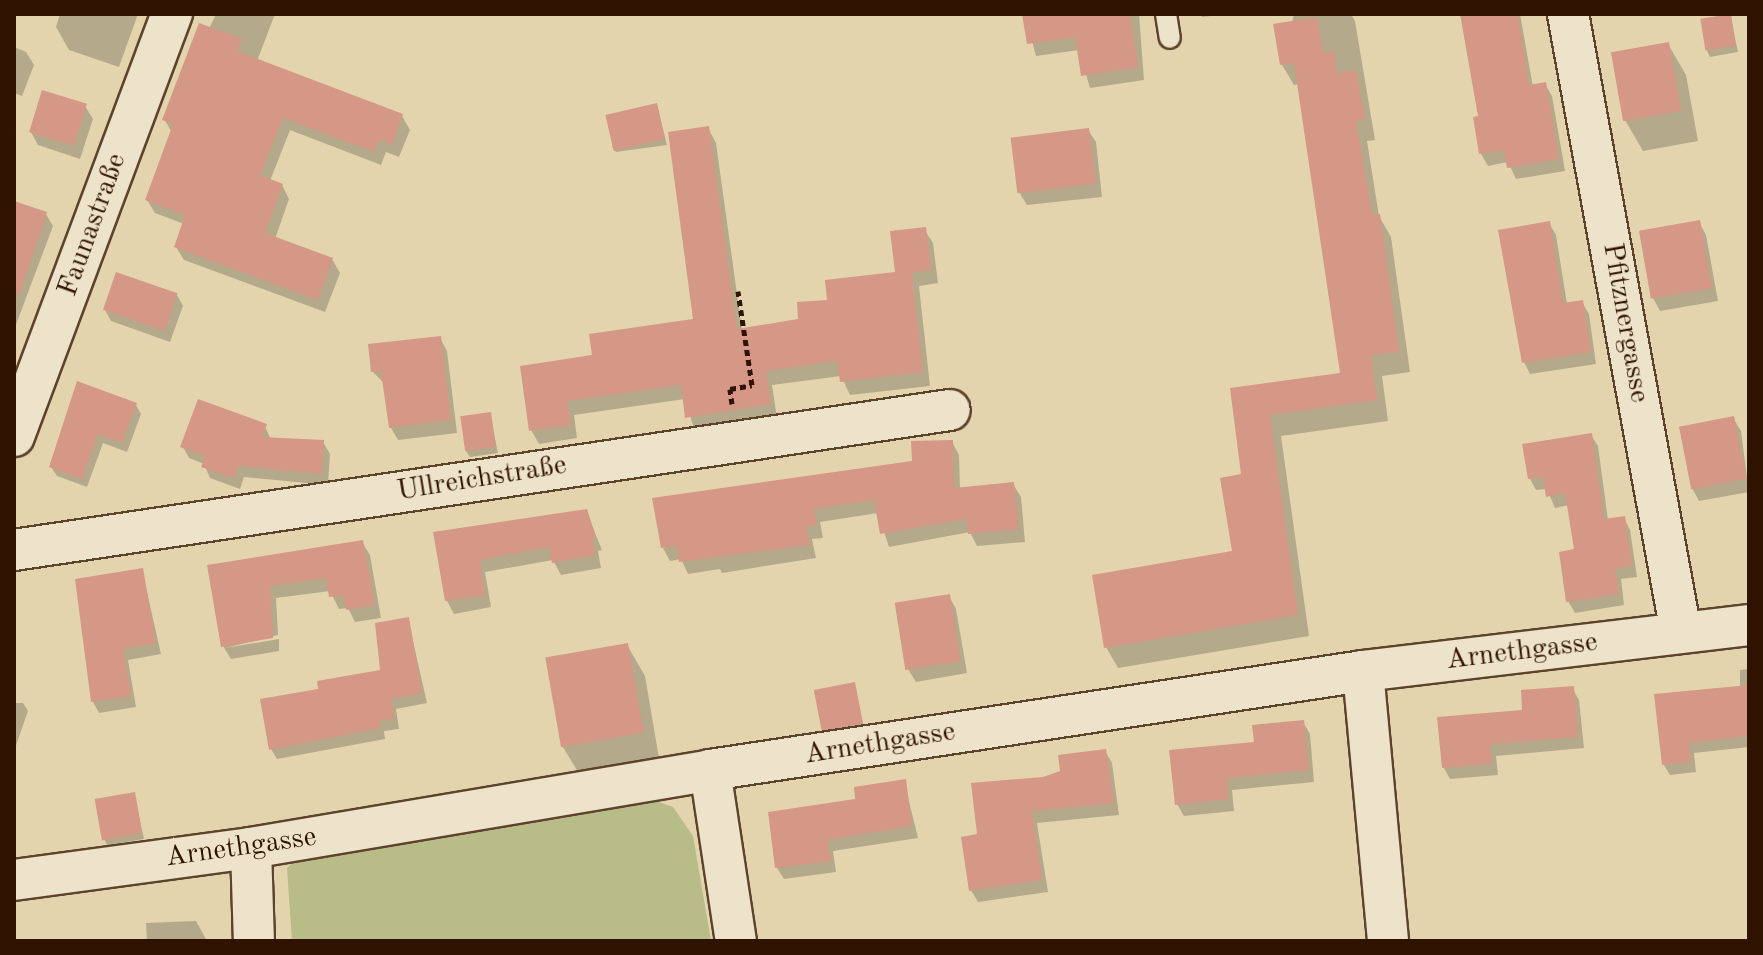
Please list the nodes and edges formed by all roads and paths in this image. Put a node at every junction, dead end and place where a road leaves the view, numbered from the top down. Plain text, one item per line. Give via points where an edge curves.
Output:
1 (172, 14) edge
2 (1166, 14) edge
3 (1568, 14) edge
4 (1170, 38) dead end
5 (738, 291) dead end
6 (950, 410) dead end
7 (14, 436) edge
8 (738, 441) junction
9 (14, 550) edge
10 (1749, 625) edge
11 (1681, 633) junction
12 (1363, 671) junction
13 (710, 770) junction
14 (251, 848) junction
15 (14, 880) edge
16 (254, 941) edge
17 (736, 941) edge
18 (1388, 941) edge

1 - 7 street, Faunastraße
2 - 4 lane
3 - 11 street, Pfitznergasse
5 - 8 path via 752,385 730,389
6 - 8 street, Ullreichstraße
8 - 9 street, Ullreichstraße
10 - 11 street, Arnethgasse
11 - 12 street, Arnethgasse
12 - 13 street, Arnethgasse
12 - 18 street
13 - 14 street, Arnethgasse
13 - 17 street
14 - 15 street, Arnethgasse
14 - 16 street

